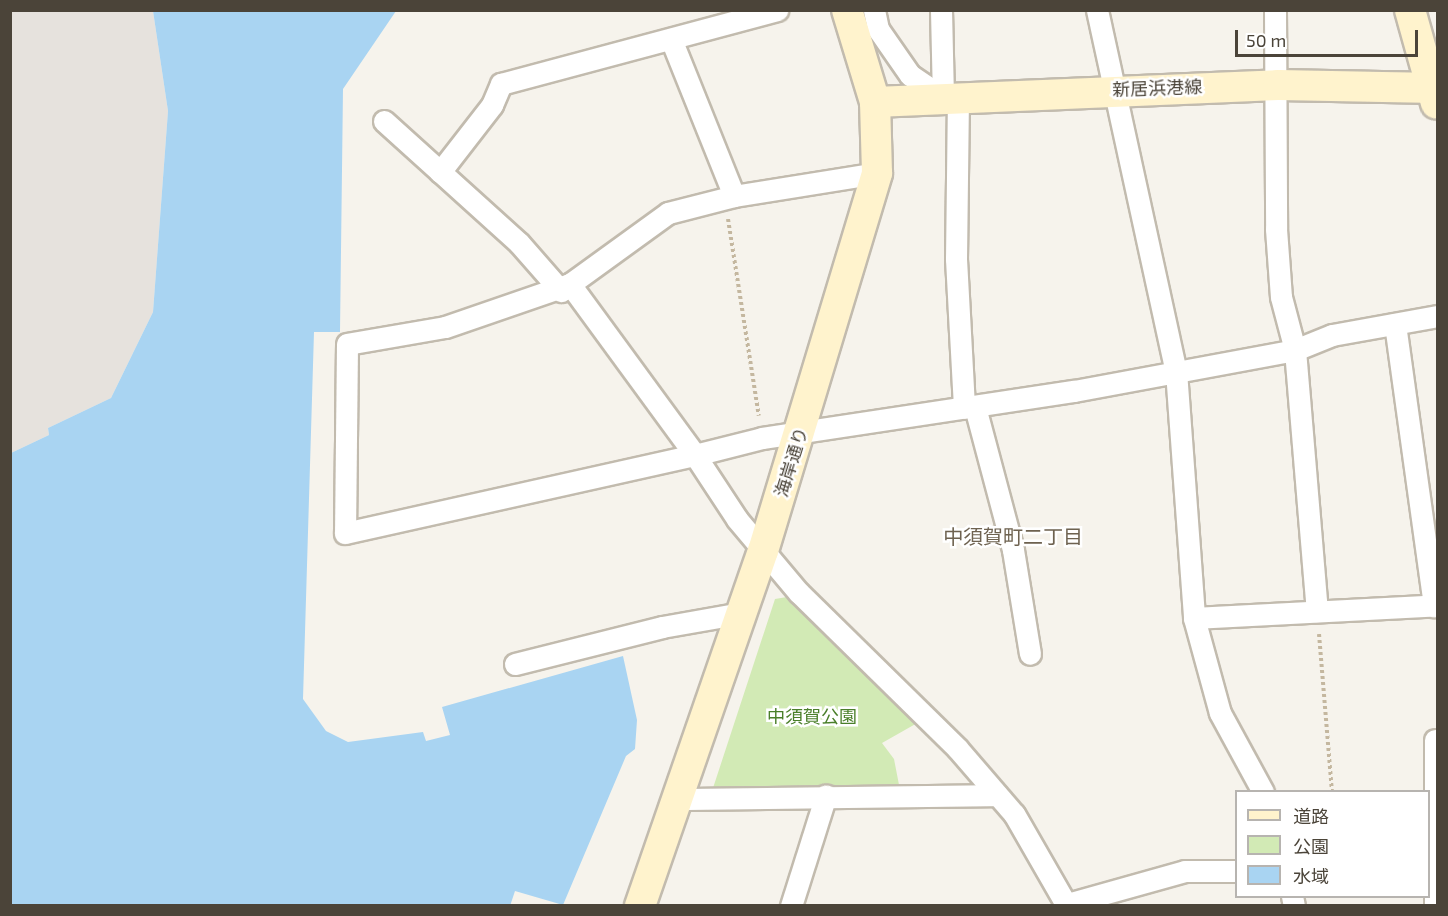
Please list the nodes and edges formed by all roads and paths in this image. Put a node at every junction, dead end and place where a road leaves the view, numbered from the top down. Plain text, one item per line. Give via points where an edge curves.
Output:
1 (777, 10) edge
2 (846, 10) edge
3 (874, 10) edge
4 (941, 10) edge
5 (1097, 10) edge
6 (1275, 10) edge
7 (1410, 10) edge
8 (671, 39) junction
9 (1278, 85) junction
10 (1115, 89) junction
11 (1435, 93) edge
12 (950, 97) junction
13 (875, 102) junction
14 (384, 121) dead end
15 (440, 172) junction
16 (877, 173) junction
17 (729, 197) junction
18 (565, 288) junction
19 (1437, 316) edge
20 (1395, 324) junction
21 (1295, 350) junction
22 (1176, 371) junction
23 (970, 408) junction
24 (800, 434) junction
25 (762, 438) junction
26 (695, 455) junction
27 (763, 552) junction
28 (1436, 605) edge
29 (1317, 611) junction
30 (741, 613) junction
31 (1194, 618) junction
32 (1030, 654) dead end
33 (515, 664) dead end
34 (1435, 740) dead end
35 (1262, 790) edge
36 (1332, 790) edge
37 (826, 795) junction
38 (997, 795) junction
39 (676, 799) junction
40 (1235, 870) edge
41 (1433, 898) edge
42 (1067, 905) edge
43 (640, 906) edge
44 (791, 906) edge

1 - 8 street
2 - 13 street, 海岸通り
3 - 12 street via 878,30 910,75
4 - 12 street
5 - 10 street
6 - 9 street
7 - 11 street
8 - 15 street via 501,84 492,105
8 - 17 street
9 - 10 street, 新居浜港線
9 - 11 street, 新居浜港線
9 - 21 street via 1276,229 1281,297
10 - 12 street, 新居浜港線
10 - 22 street
12 - 13 street, 新居浜港線
12 - 23 street via 956,259
13 - 16 street, 海岸通り
14 - 15 street
15 - 18 street
16 - 17 street
16 - 24 street, 海岸通り
17 - 18 street via 668,213
17 - 25 path
18 - 26 street
18 - 26 street via 445,327 347,344 345,532
19 - 20 street
20 - 21 street via 1332,335
20 - 28 street
21 - 22 street
21 - 29 street
22 - 23 street
22 - 31 street
23 - 24 street
23 - 32 street via 1013,550
24 - 25 street
24 - 27 street, 海岸通り
25 - 26 street
26 - 27 street
27 - 30 street, 海岸通り
27 - 38 street
28 - 29 street
29 - 31 street
29 - 36 path
30 - 33 street via 662,627
30 - 39 street, 海岸通り
31 - 35 street via 1220,713
34 - 41 street
37 - 38 street
37 - 39 street
37 - 44 street
38 - 42 street
39 - 43 street, 海岸通り
40 - 42 street via 1185,871

